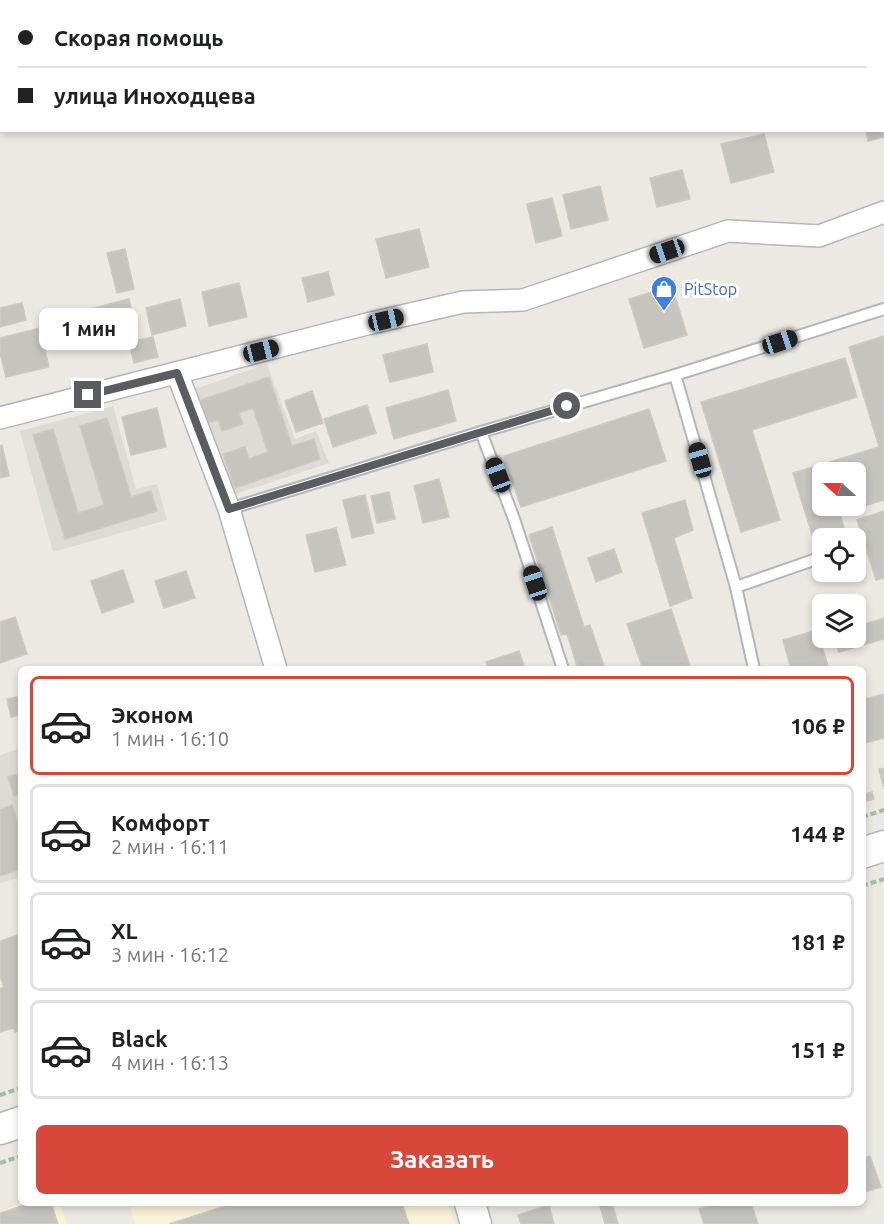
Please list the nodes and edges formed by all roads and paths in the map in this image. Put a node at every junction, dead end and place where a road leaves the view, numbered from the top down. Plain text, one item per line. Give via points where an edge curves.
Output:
1 (884, 212) edge
2 (884, 309) edge
3 (177, 373) junction
4 (675, 375) junction
5 (0, 418) edge
6 (481, 432) junction
7 (229, 509) junction
8 (812, 560) edge
9 (736, 587) junction
10 (275, 666) edge
11 (562, 666) edge
12 (753, 666) edge
13 (884, 810) edge
14 (866, 816) edge
15 (884, 846) edge
16 (866, 852) edge
17 (884, 879) edge
18 (866, 885) edge
19 (18, 1089) edge
20 (0, 1095) edge
21 (18, 1123) edge
22 (0, 1129) edge
23 (18, 1157) edge
24 (0, 1163) edge
25 (471, 1206) edge
26 (476, 1224) edge

1 - 3 street via 819,236 728,231 523,300 463,302
2 - 4 lane
3 - 5 street
3 - 7 street
4 - 6 lane
4 - 9 lane
6 - 7 lane
6 - 11 lane
7 - 10 street
8 - 9 lane
9 - 12 lane
13 - 14 path
15 - 16 main road
17 - 18 path
19 - 20 path
21 - 22 main road
23 - 24 path
25 - 26 main road

